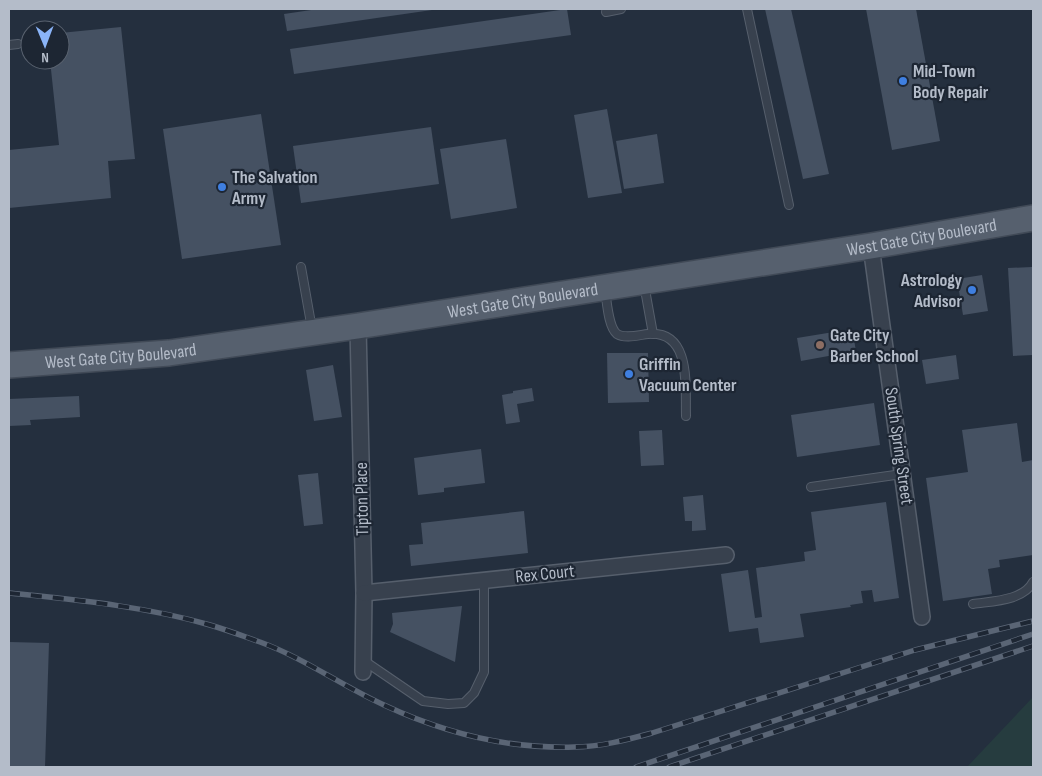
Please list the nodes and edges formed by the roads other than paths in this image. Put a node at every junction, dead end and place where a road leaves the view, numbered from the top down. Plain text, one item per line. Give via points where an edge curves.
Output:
1 (621, 9) edge
2 (747, 9) edge
3 (606, 12) dead end
4 (9, 44) edge
5 (18, 44) dead end
6 (789, 205) dead end
7 (1033, 218) edge
8 (871, 246) junction
9 (301, 267) dead end
10 (643, 282) junction
11 (605, 288) junction
12 (358, 326) junction
13 (312, 333) junction
14 (653, 334) junction
15 (9, 365) edge
16 (686, 416) dead end
17 (902, 474) junction
18 (811, 487) dead end
19 (726, 555) dead end
20 (484, 580) junction
21 (1033, 582) edge
22 (364, 593) junction
23 (973, 604) dead end
24 (922, 617) dead end
25 (363, 666) joint

1 - 3 lane
2 - 6 lane
4 - 5 lane
7 - 8 main road, West Gate City Boulevard
8 - 10 main road, West Gate City Boulevard
8 - 17 street, South Spring Street
9 - 13 lane
10 - 11 main road, West Gate City Boulevard
10 - 14 lane
11 - 12 main road, West Gate City Boulevard
11 - 14 lane via 611,326 617,334
12 - 13 main road, West Gate City Boulevard
12 - 22 street, Tipton Place
13 - 15 main road, West Gate City Boulevard via 170,353
14 - 16 lane via 668,338 679,349 684,362
17 - 18 lane
17 - 24 street, South Spring Street
19 - 20 street, Rex Court
20 - 22 street, Rex Court
20 - 25 lane via 484,672 474,693 464,702 423,701
21 - 23 lane via 1019,596
22 - 25 street, Tipton Place

